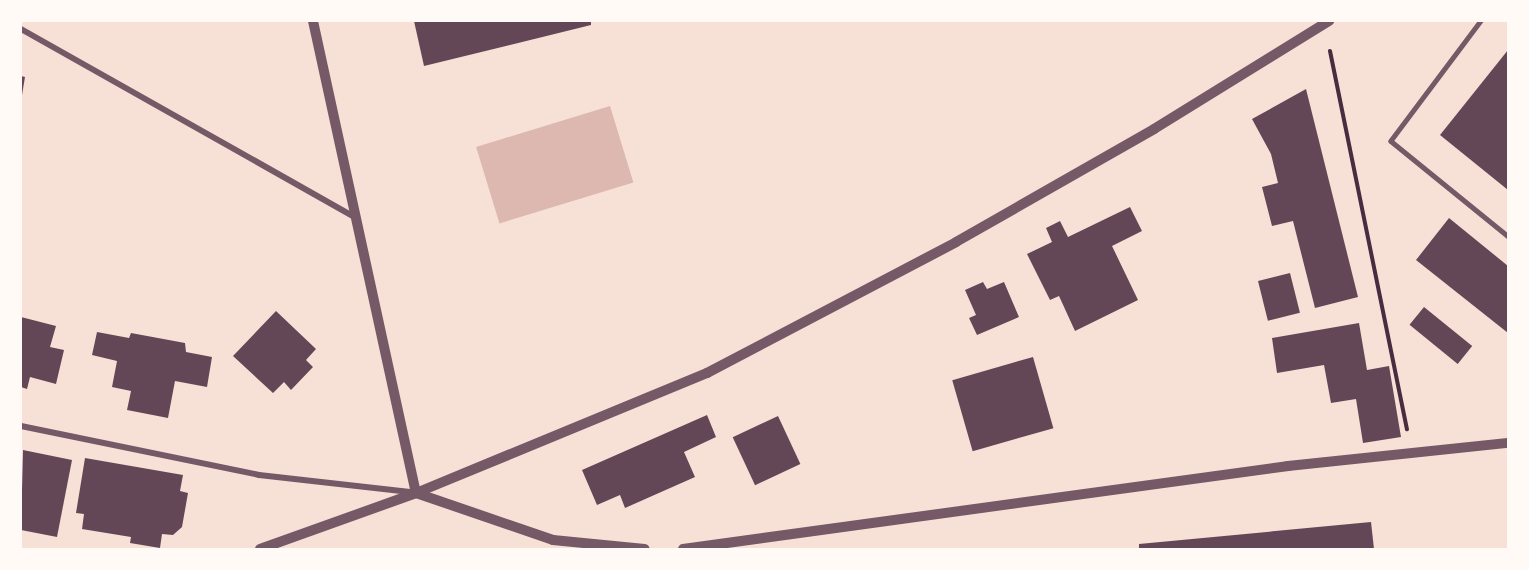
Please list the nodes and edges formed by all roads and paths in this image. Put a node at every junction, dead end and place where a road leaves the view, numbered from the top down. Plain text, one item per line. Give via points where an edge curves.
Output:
1 (313, 21) edge
2 (1481, 21) edge
3 (1327, 22) edge
4 (21, 29) edge
5 (356, 217) junction
6 (1508, 236) edge
7 (21, 426) edge
8 (1508, 443) edge
9 (1412, 453) junction
10 (416, 493) junction
11 (260, 549) edge
12 (645, 549) edge
13 (683, 549) edge

1 - 5 street
2 - 6 lane via 1391,141
3 - 9 path
3 - 10 street via 1154,129 956,242 707,373
4 - 5 street
5 - 10 street
7 - 10 street via 259,475
8 - 9 street
9 - 13 street via 1288,466
10 - 11 street
10 - 12 street via 553,540

